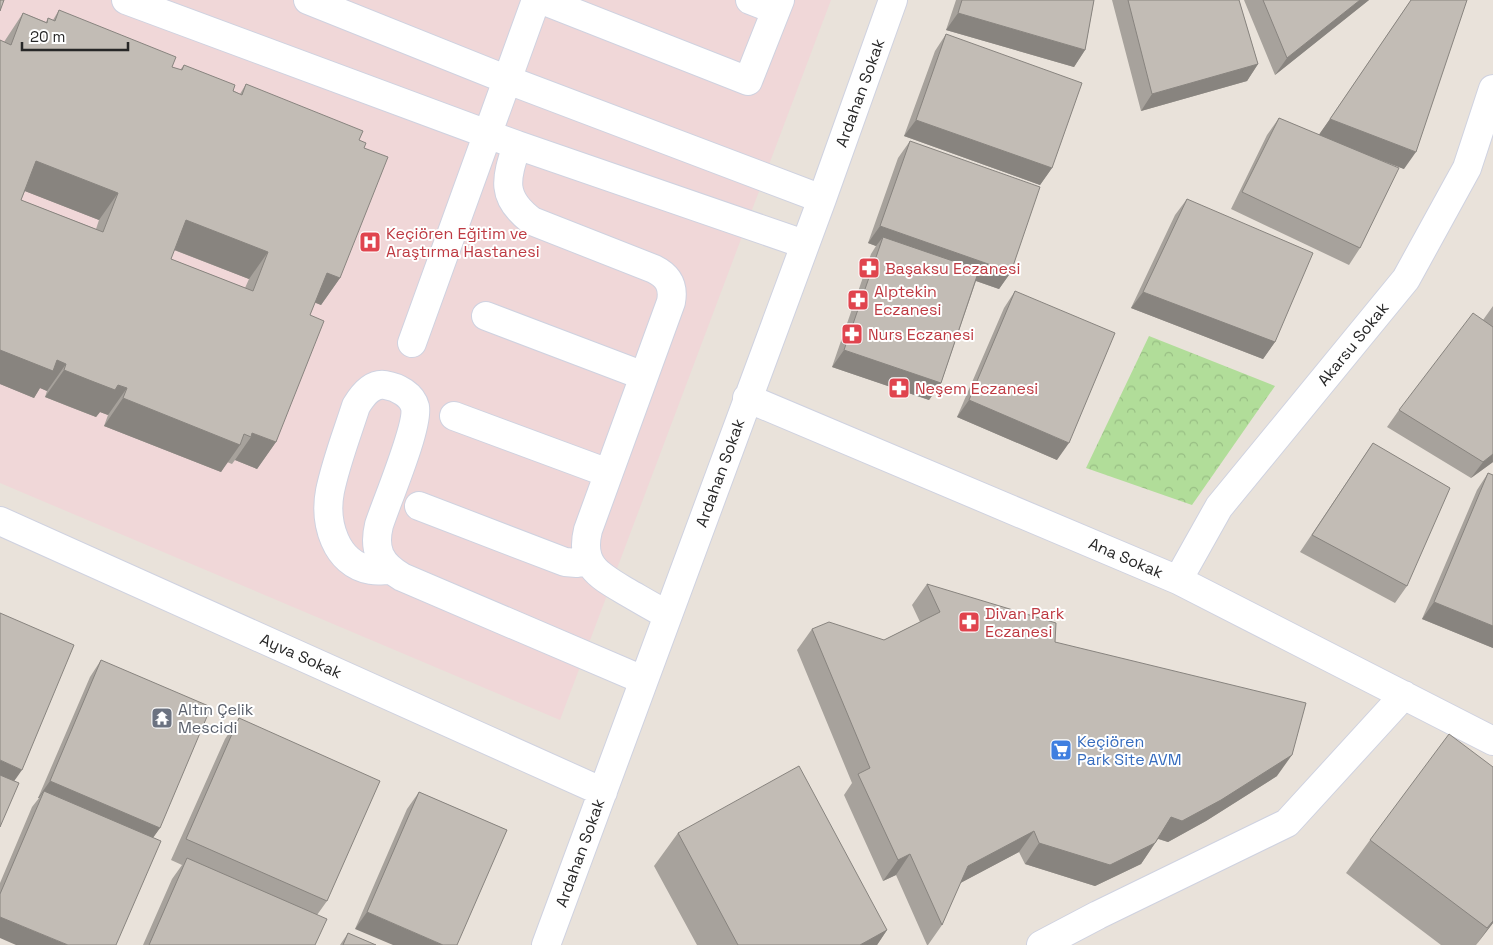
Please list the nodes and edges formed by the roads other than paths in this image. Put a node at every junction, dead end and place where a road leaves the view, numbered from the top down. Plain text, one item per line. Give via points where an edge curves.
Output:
1 (126, 0) edge
2 (308, 0) edge
3 (536, 0) edge
4 (542, 0) edge
5 (750, 0) edge
6 (893, 0) edge
7 (778, 5) edge
8 (508, 80) junction
9 (1493, 91) edge
10 (488, 134) junction
11 (517, 145) junction
12 (822, 199) junction
13 (804, 244) junction
14 (486, 316) dead end
15 (412, 343) dead end
16 (644, 376) junction
17 (748, 398) junction
18 (454, 416) dead end
19 (608, 473) junction
20 (419, 506) dead end
21 (0, 521) edge
22 (589, 561) junction
23 (391, 570) junction
24 (1178, 580) junction
25 (668, 616) junction
26 (644, 680) junction
27 (1404, 695) junction
28 (1493, 741) edge
29 (603, 792) junction
30 (546, 945) edge
31 (1041, 945) edge

1 - 10 street
2 - 8 street
3 - 8 street
4 - 7 street via 748,81
5 - 7 street
6 - 12 street, Ardahan Sokak
8 - 10 street
8 - 12 street
9 - 24 street, Akarsu Sokak via 1467,168 1406,280 1219,507
10 - 11 street
10 - 15 street
11 - 13 street
11 - 16 street via 508,181 512,203 521,213 532,221 654,269 662,273 672,287 671,302
12 - 13 street, Ardahan Sokak
13 - 17 street, Ardahan Sokak
14 - 16 street
16 - 19 street
17 - 24 street, Ana Sokak
17 - 25 street, Ardahan Sokak
18 - 19 street
19 - 22 street via 585,540
20 - 22 street via 565,562
21 - 29 street, Ayva Sokak
22 - 25 street via 600,576
23 - 23 street via 382,561 376,537 413,428 415,409 408,395 385,385 377,386 362,396 356,406 330,490 329,521 339,549 346,558 371,570
23 - 26 street
24 - 27 street, Ana Sokak
25 - 26 street, Ardahan Sokak
26 - 29 street, Ardahan Sokak
27 - 28 street, Ana Sokak
27 - 31 street via 1287,823
29 - 30 street, Ardahan Sokak

